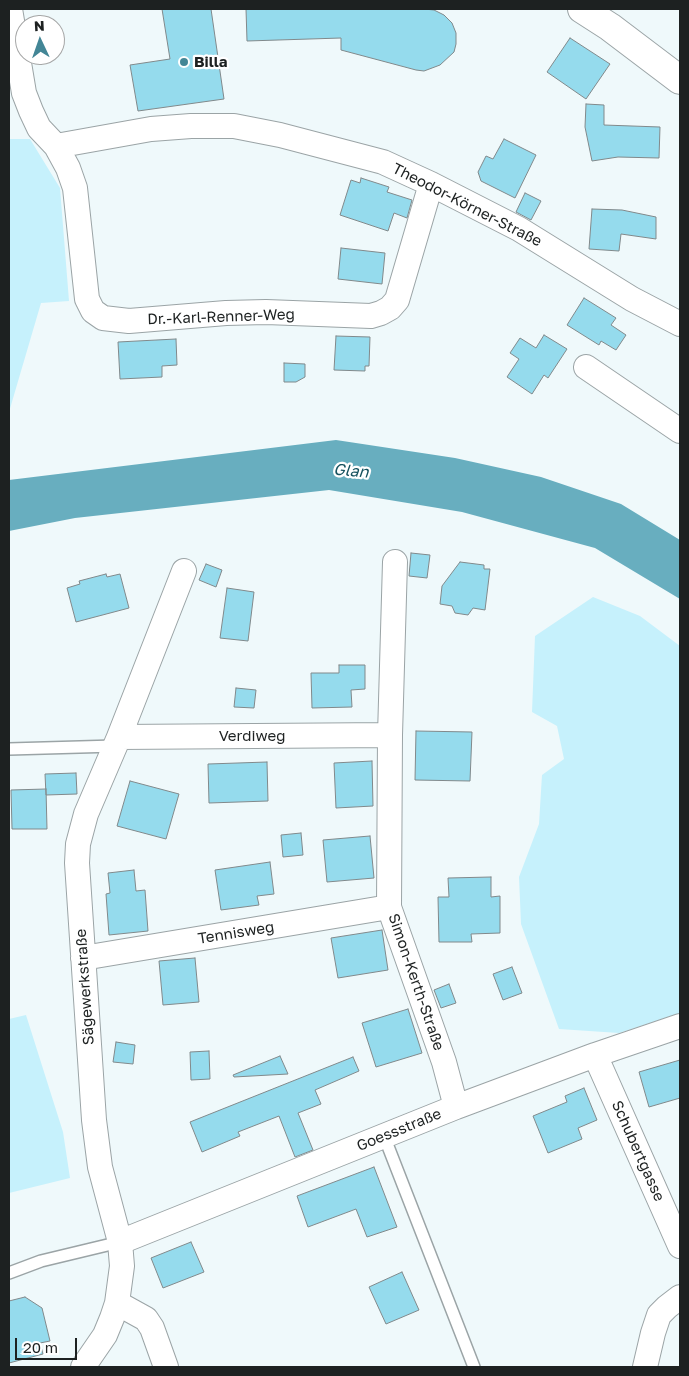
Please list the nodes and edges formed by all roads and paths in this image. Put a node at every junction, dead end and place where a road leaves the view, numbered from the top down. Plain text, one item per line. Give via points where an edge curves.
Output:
1 (10, 9) edge
2 (584, 9) edge
3 (12, 44) edge
4 (680, 80) edge
5 (56, 146) junction
6 (431, 184) junction
7 (680, 324) edge
8 (586, 367) dead end
9 (680, 431) edge
10 (395, 562) dead end
11 (184, 571) dead end
12 (390, 735) junction
13 (117, 742) junction
14 (9, 749) edge
15 (389, 908) junction
16 (83, 958) junction
17 (680, 1026) edge
18 (595, 1055) junction
19 (456, 1107) junction
20 (384, 1136) junction
21 (120, 1242) junction
22 (680, 1246) edge
23 (9, 1273) edge
24 (680, 1297) edge
25 (117, 1303) junction
26 (83, 1367) edge
27 (166, 1367) edge
28 (474, 1367) edge
29 (644, 1367) edge

1 - 3 street
2 - 4 main road
3 - 5 street via 31,112 39,128
5 - 6 street, Theodor-Körner-Straße via 151,129 234,126 383,162
5 - 6 street, Dr.-Karl-Renner-Weg via 75,188 87,299 93,311 103,318 129,321 246,312 371,316 381,313 397,300
6 - 7 street, Theodor-Körner-Straße via 519,229 632,299
8 - 9 street
10 - 12 street
11 - 13 street
12 - 13 street, Verdiweg
12 - 15 street, Simon-Kerth-Straße
13 - 14 lane
13 - 16 street, Sägewerkstraße via 86,814 78,844
15 - 16 street, Tennisweg
15 - 19 street, Simon-Kerth-Straße via 444,1062
16 - 21 street, Sägewerkstraße via 94,1120 106,1192
17 - 18 street, Goessstraße
18 - 19 street, Goessstraße
18 - 22 street, Schubertgasse
19 - 20 street, Goessstraße
20 - 21 street, Goessstraße
20 - 28 lane
21 - 23 lane, Goessstraße via 41,1261
21 - 25 street via 122,1266
24 - 29 street via 659,1315
25 - 26 street via 105,1335
25 - 27 street via 146,1319

